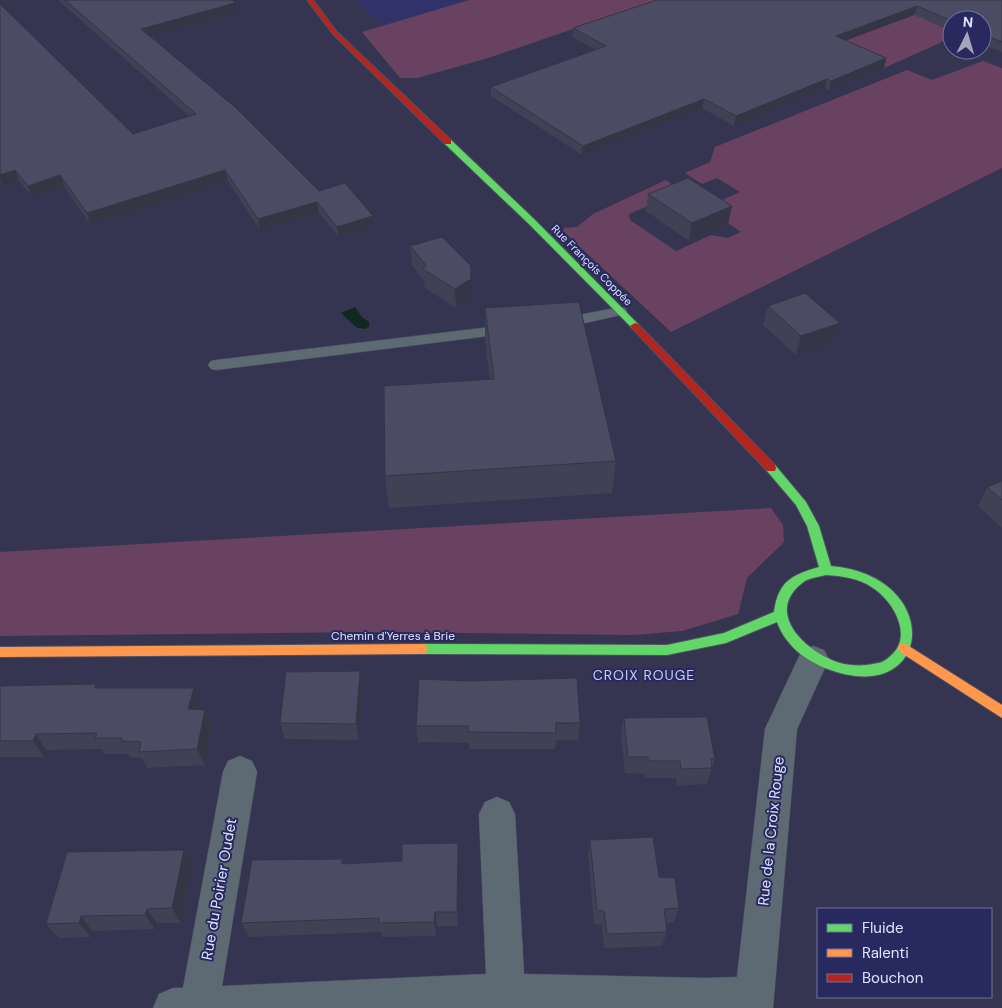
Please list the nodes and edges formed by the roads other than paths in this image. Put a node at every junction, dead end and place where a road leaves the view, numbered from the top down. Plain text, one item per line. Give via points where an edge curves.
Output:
1 (310, 0) edge
2 (620, 311) junction
3 (549, 326) edge
4 (519, 329) edge
5 (216, 365) dead end
6 (826, 570) junction
7 (780, 615) junction
8 (904, 648) junction
9 (0, 652) edge
10 (813, 659) junction
11 (1002, 712) edge
12 (240, 772) dead end
13 (497, 814) dead end
14 (506, 992) junction
15 (754, 1002) edge
16 (186, 1007) edge

1 - 2 street, Rue François Coppée via 335,33
2 - 3 lane
2 - 6 street, Rue François Coppée via 800,502 813,526
4 - 5 lane
6 - 7 street via 810,573 786,588
6 - 8 street via 846,571 865,577 896,601 905,617 908,633
7 - 9 street, Chemin d'Yerres à Brie via 726,638 667,650
7 - 10 street via 785,631 796,646
8 - 10 street via 894,661 877,670 834,669
8 - 11 street
10 - 15 street, Rue de la Croix Rouge via 781,729
12 - 16 street, Rue du Poirier Oudet
13 - 14 street
14 - 15 street, Rue du Poirier Oudet
14 - 16 street, Rue du Poirier Oudet

